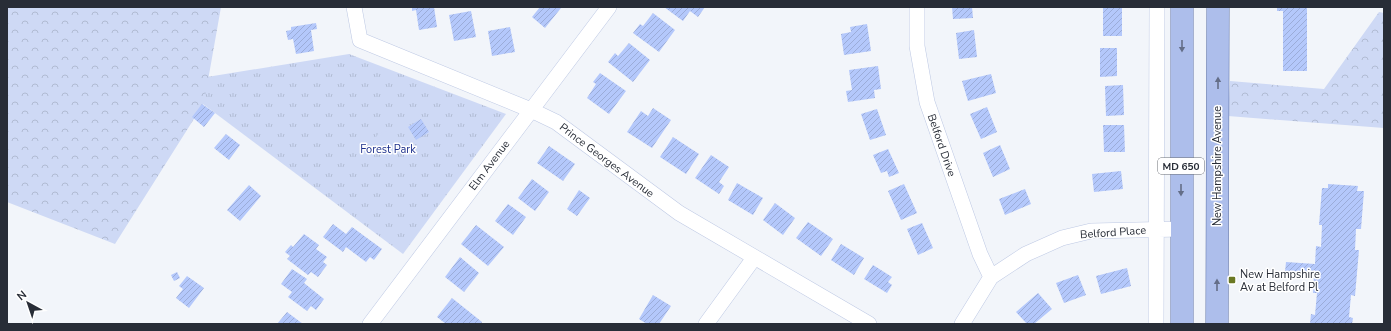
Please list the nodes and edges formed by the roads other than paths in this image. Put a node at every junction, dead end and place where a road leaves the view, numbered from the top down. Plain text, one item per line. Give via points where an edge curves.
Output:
1 (354, 7) edge
2 (609, 7) edge
3 (917, 7) edge
4 (1158, 7) edge
5 (1182, 7) edge
6 (1218, 7) edge
7 (531, 110) junction
8 (1156, 229) junction
9 (1181, 229) junction
10 (754, 258) junction
11 (991, 278) junction
12 (370, 324) edge
13 (706, 324) edge
14 (869, 324) edge
15 (962, 324) edge
16 (1156, 324) edge
17 (1182, 324) edge
18 (1217, 324) edge

1 - 7 street, Prince Georges Avenue via 360,40
2 - 7 street, Elm Avenue
3 - 11 street, Belford Drive via 917,46 927,102 980,254
4 - 8 street
5 -> 9 main road, MD 650
18 -> 6 main road, New Hampshire Avenue / MD 650
7 - 10 street, Prince Georges Avenue via 556,122 679,213
7 - 12 street, Elm Avenue
8 - 9 street, Belford Place
8 - 11 street, Belford Place via 1091,231 1062,238 1026,254
8 - 16 street
9 - 17 main road, MD 650
10 - 13 street
10 - 14 street, Prince Georges Avenue
11 - 15 street, Belford Place

